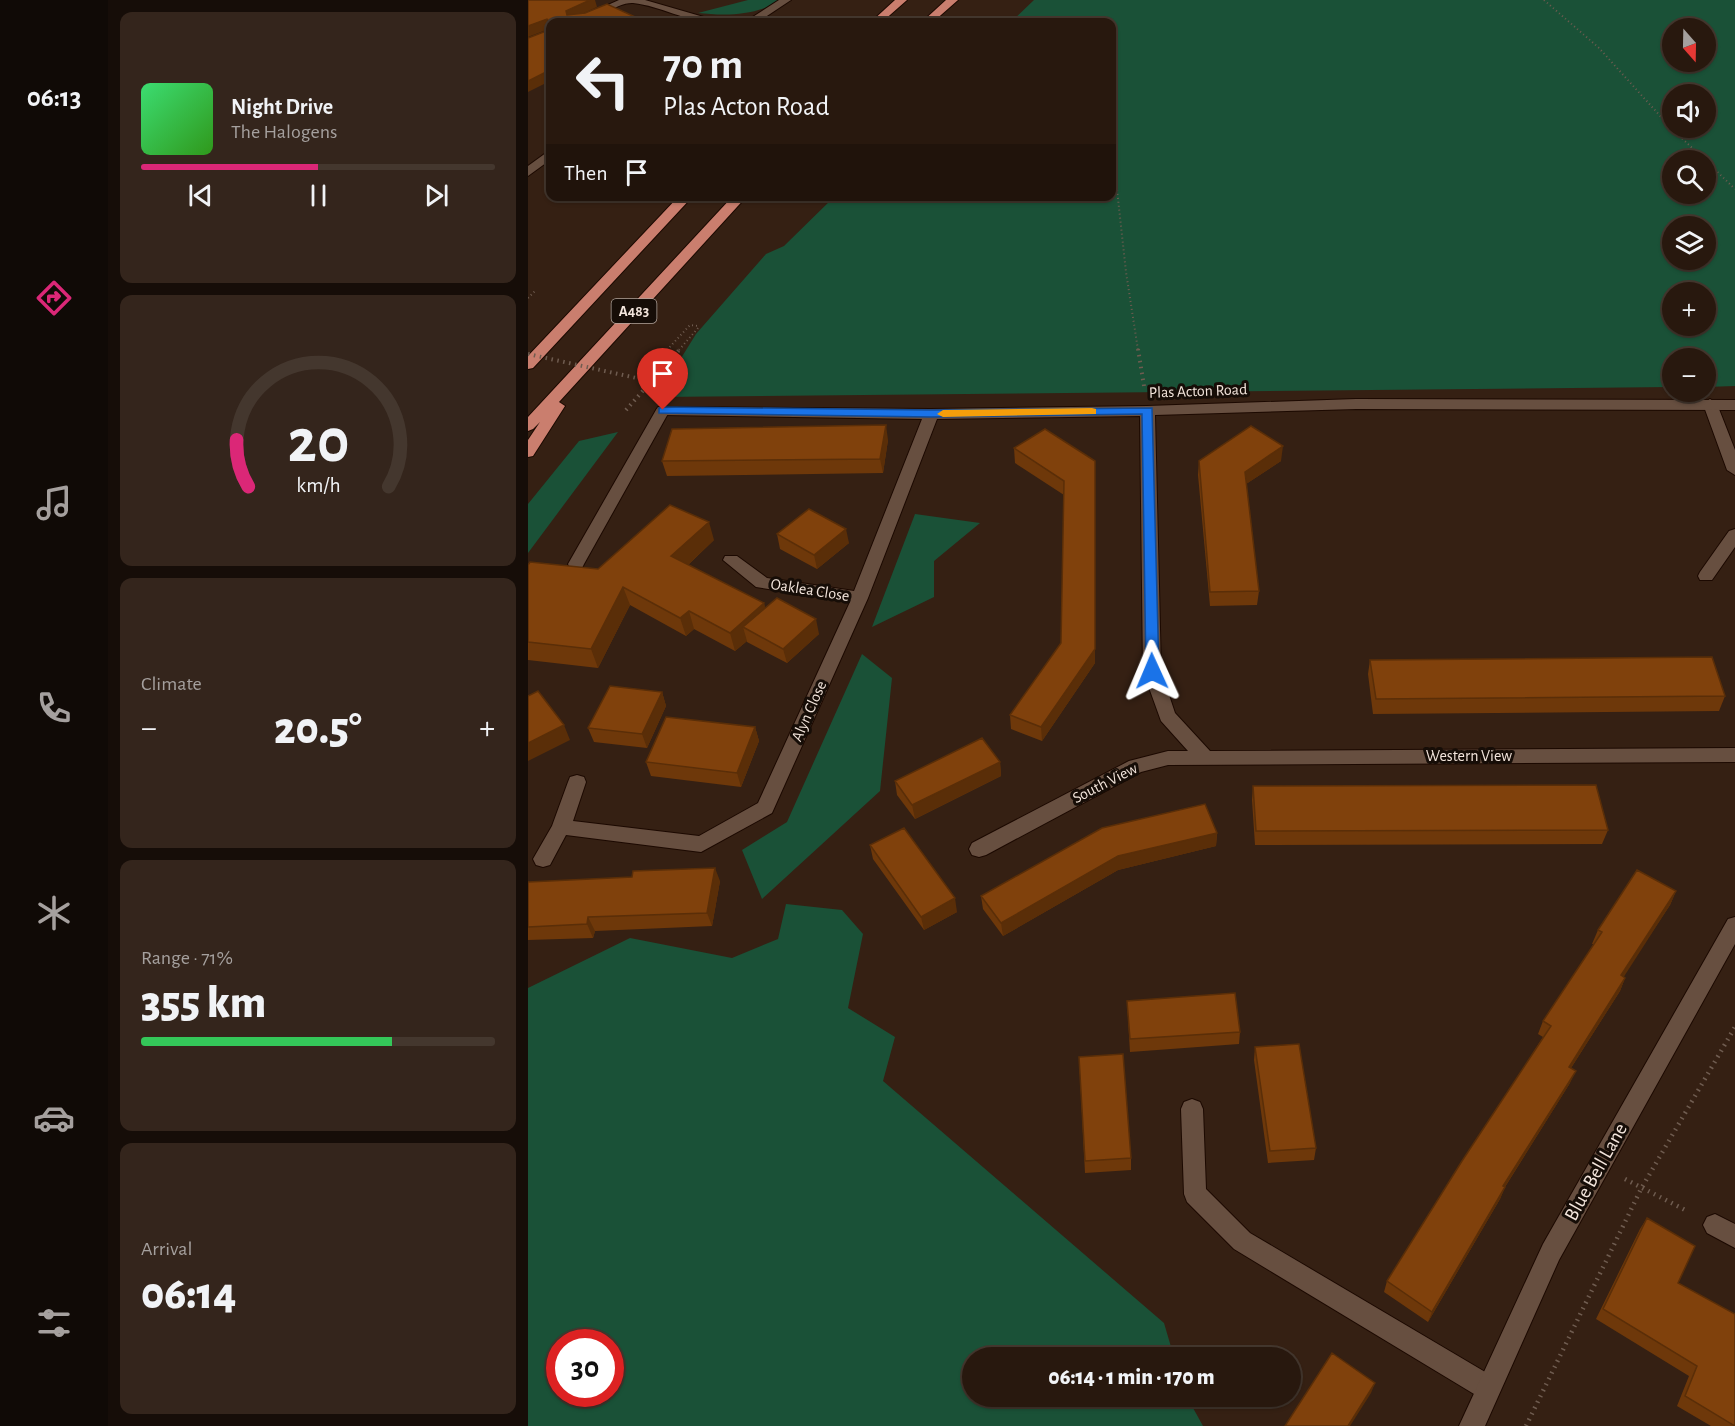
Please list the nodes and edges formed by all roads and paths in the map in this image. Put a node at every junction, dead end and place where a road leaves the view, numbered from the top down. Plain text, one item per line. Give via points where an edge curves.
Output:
1 (631, 0) edge
2 (786, 0) edge
3 (902, 0) edge
4 (953, 0) edge
5 (1544, 0) edge
6 (586, 18) edge
7 (700, 18) edge
8 (757, 18) edge
9 (881, 18) edge
10 (932, 18) edge
11 (1694, 150) edge
12 (546, 157) edge
13 (1716, 171) edge
14 (528, 172) edge
15 (1116, 180) edge
16 (1735, 189) edge
17 (682, 201) edge
18 (736, 201) edge
19 (528, 290) edge
20 (528, 298) edge
21 (528, 354) edge
22 (586, 362) junction
23 (528, 365) edge
24 (641, 379) joint
25 (1710, 404) junction
26 (1735, 405) edge
27 (626, 410) dead end
28 (1148, 411) junction
29 (931, 414) junction
30 (528, 426) edge
31 (528, 452) edge
32 (1735, 470) edge
33 (1735, 535) edge
34 (731, 560) dead end
35 (576, 564) edge
36 (1706, 576) dead end
37 (860, 598) junction
38 (1735, 755) edge
39 (1204, 756) junction
40 (577, 782) dead end
41 (561, 827) junction
42 (979, 849) dead end
43 (543, 858) dead end
44 (1735, 925) edge
45 (1735, 1027) edge
46 (1192, 1109) dead end
47 (1600, 1165) junction
48 (1641, 1189) junction
49 (1715, 1224) joint
50 (1735, 1237) edge
51 (1488, 1388) junction
52 (1472, 1426) edge
53 (1526, 1426) edge

1 - 6 street
1 - 7 street
2 - 8 street
3 - 9 highway
4 - 10 highway
5 - 11 path via 1599,48
12 - 14 street
13 - 16 path
15 - 28 path
17 - 23 highway, A483
18 - 22 highway, A483
19 - 20 path via 535,291
21 - 24 path, bridge
22 - 30 highway, A483
22 - 31 highway, A483
24 - 27 path via 690,325 699,327
25 - 26 street, Plas Acton Road
25 - 28 street, Plas Acton Road via 1356,404
25 - 32 street
28 - 29 street, Plas Acton Road
28 - 39 street via 1152,671 1167,716
29 - 35 street, Plas Acton Road via 663,410
29 - 37 street, Alyn Close
33 - 36 street
34 - 37 street, Oaklea Close via 762,583
37 - 41 street, Alyn Close via 765,808 701,844
38 - 39 street, Western View
39 - 42 street, South View via 1168,758 1136,766
40 - 41 street
41 - 43 street
44 - 47 street, Blue Bell Lane
45 - 48 path
46 - 51 street via 1195,1194 1242,1241
47 - 48 path
47 - 51 street, Blue Bell Lane via 1551,1252
48 - 49 path
48 - 53 path
49 - 50 street
51 - 52 street, Blue Bell Lane

